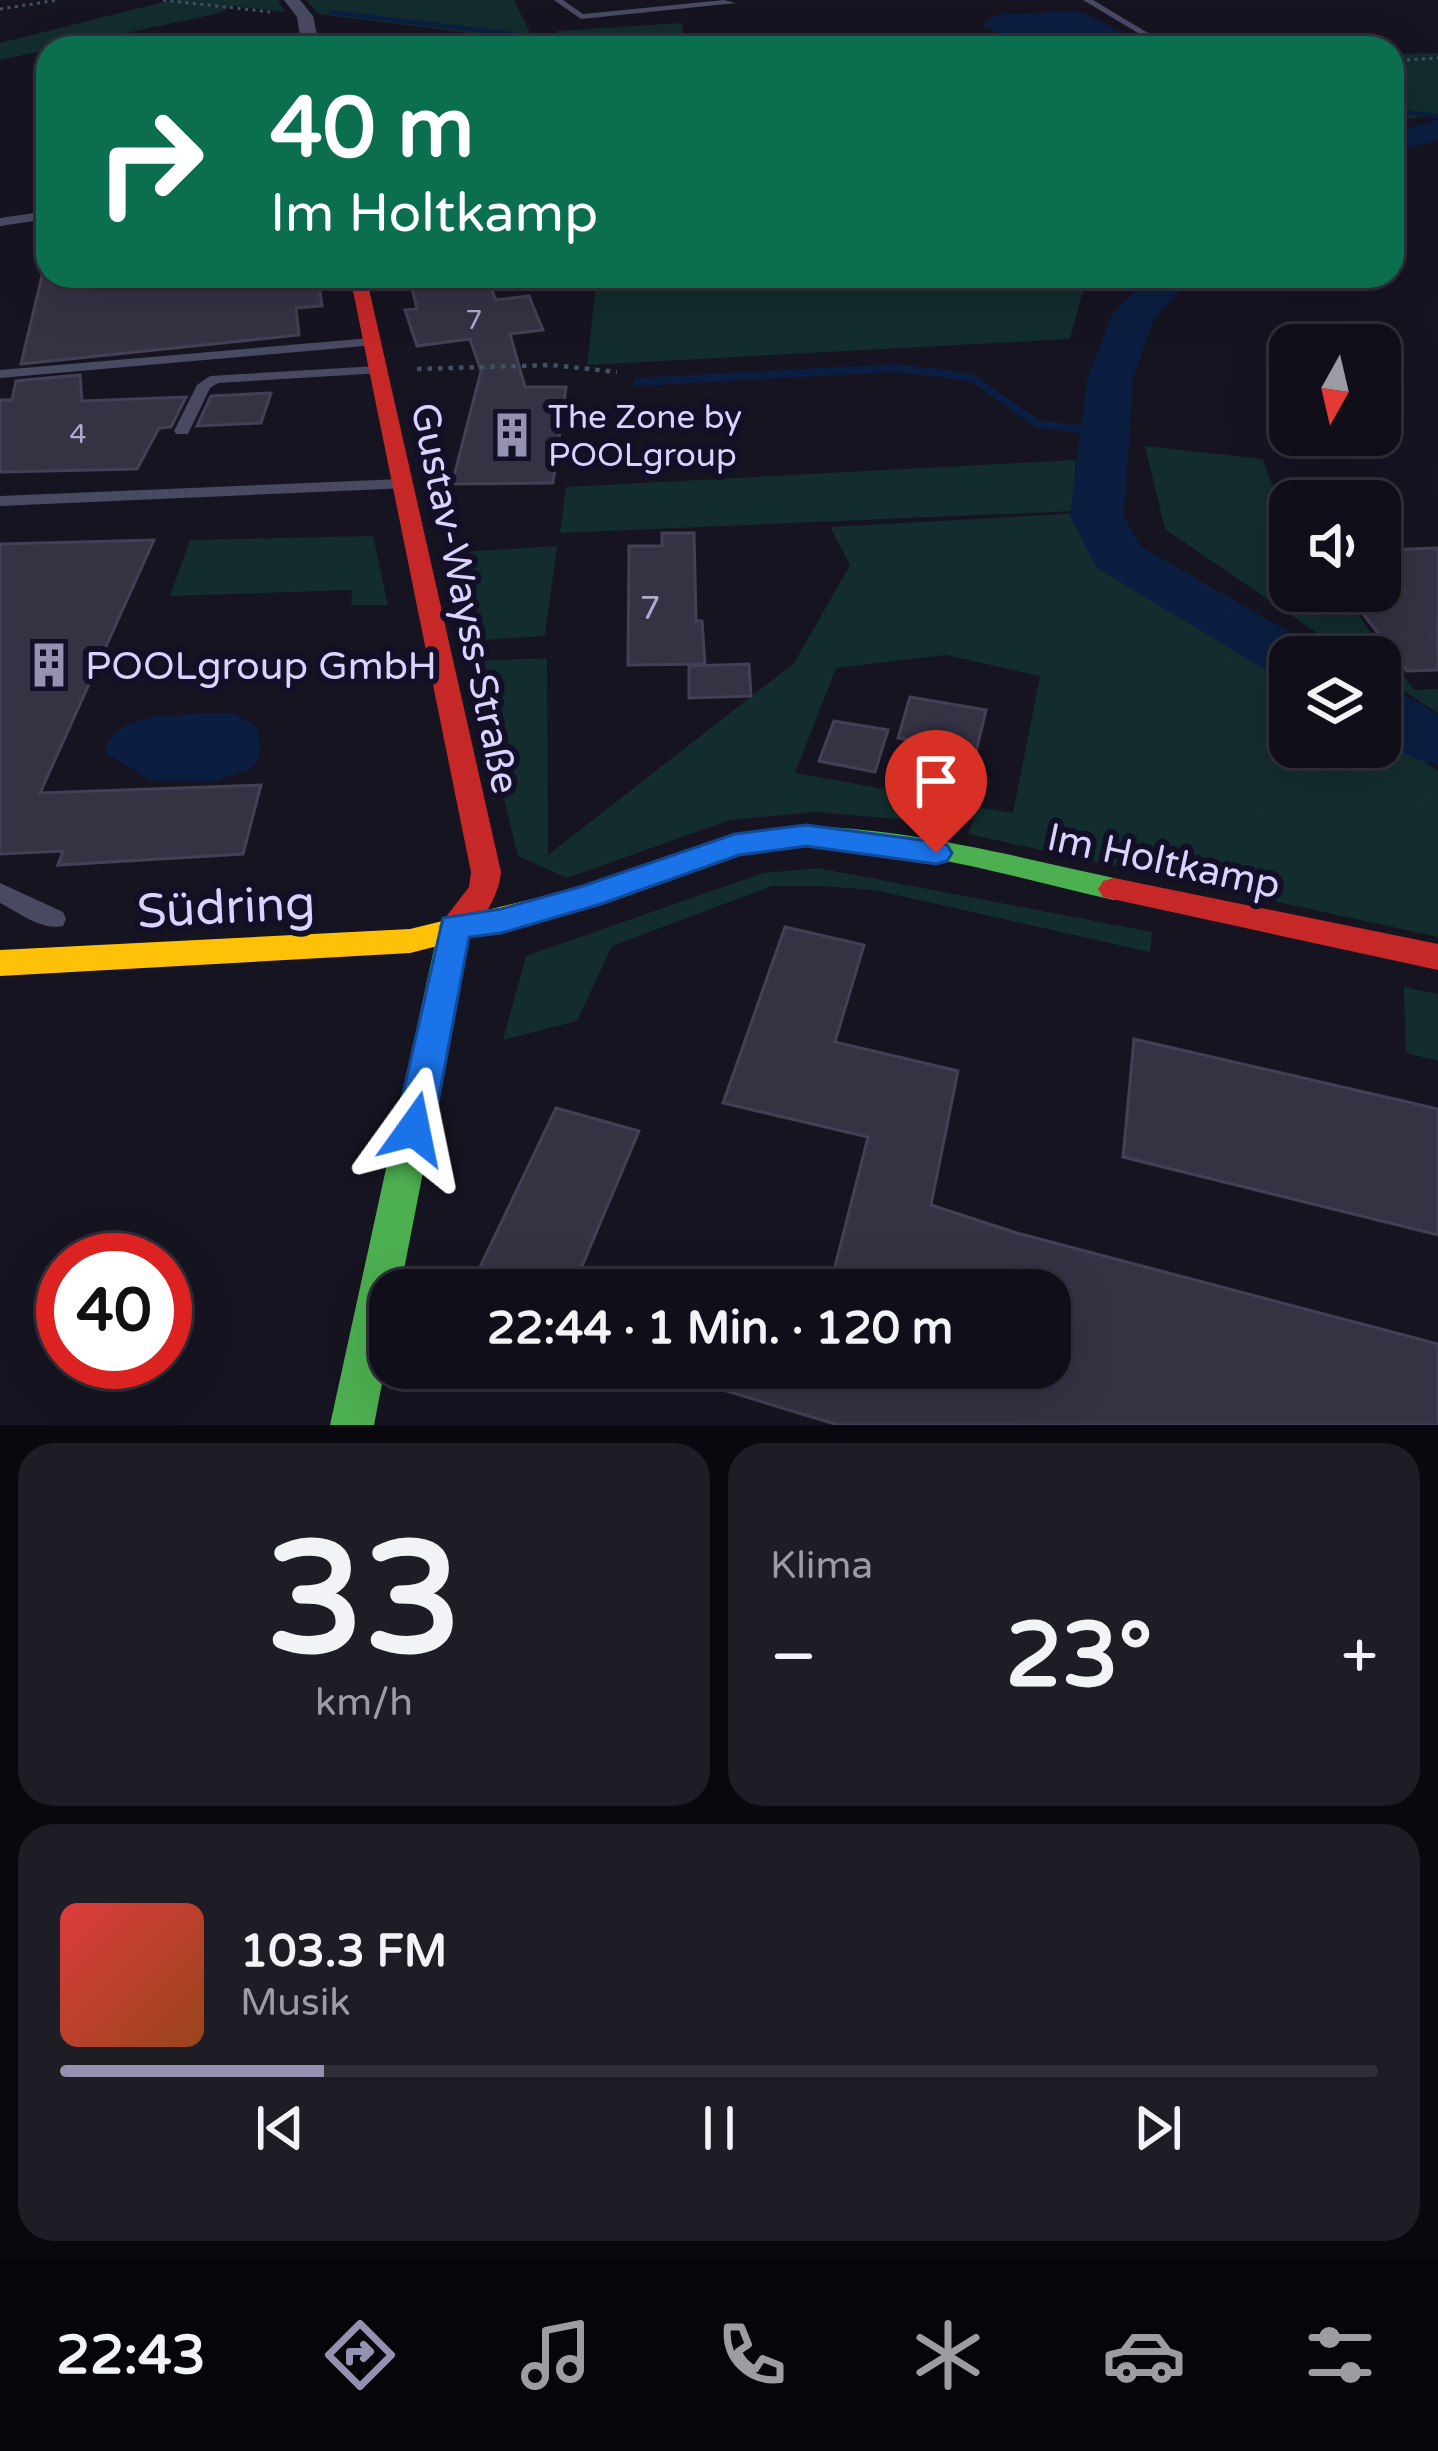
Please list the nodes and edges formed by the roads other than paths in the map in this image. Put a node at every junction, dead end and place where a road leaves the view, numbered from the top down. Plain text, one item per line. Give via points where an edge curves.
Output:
1 (558, 0) edge
2 (728, 0) edge
3 (1087, 0) edge
4 (298, 7) edge
5 (307, 36) edge
6 (1148, 36) edge
7 (36, 217) edge
8 (0, 222) edge
9 (360, 288) edge
10 (371, 342) junction
11 (377, 370) junction
12 (0, 374) edge
13 (182, 430) dead end
14 (401, 484) junction
15 (0, 501) edge
16 (0, 892) edge
17 (54, 919) dead end
18 (455, 926) junction
19 (1438, 957) edge
20 (0, 963) edge
21 (352, 1425) edge

1 - 2 lane via 581,17
3 - 6 lane
4 - 5 street
7 - 8 lane
9 - 10 street, Gustav-Wayss-Straße
10 - 11 street, Gustav-Wayss-Straße
10 - 12 lane
11 - 13 lane via 215,379
11 - 14 street, Gustav-Wayss-Straße
14 - 15 lane
14 - 18 street, Gustav-Wayss-Straße via 486,872 484,890
16 - 17 lane
18 - 19 street, Im Holtkamp via 590,896 735,844 806,835 890,843
18 - 20 street, Südring via 410,941
18 - 21 street, Gustav-Wayss-Straße

